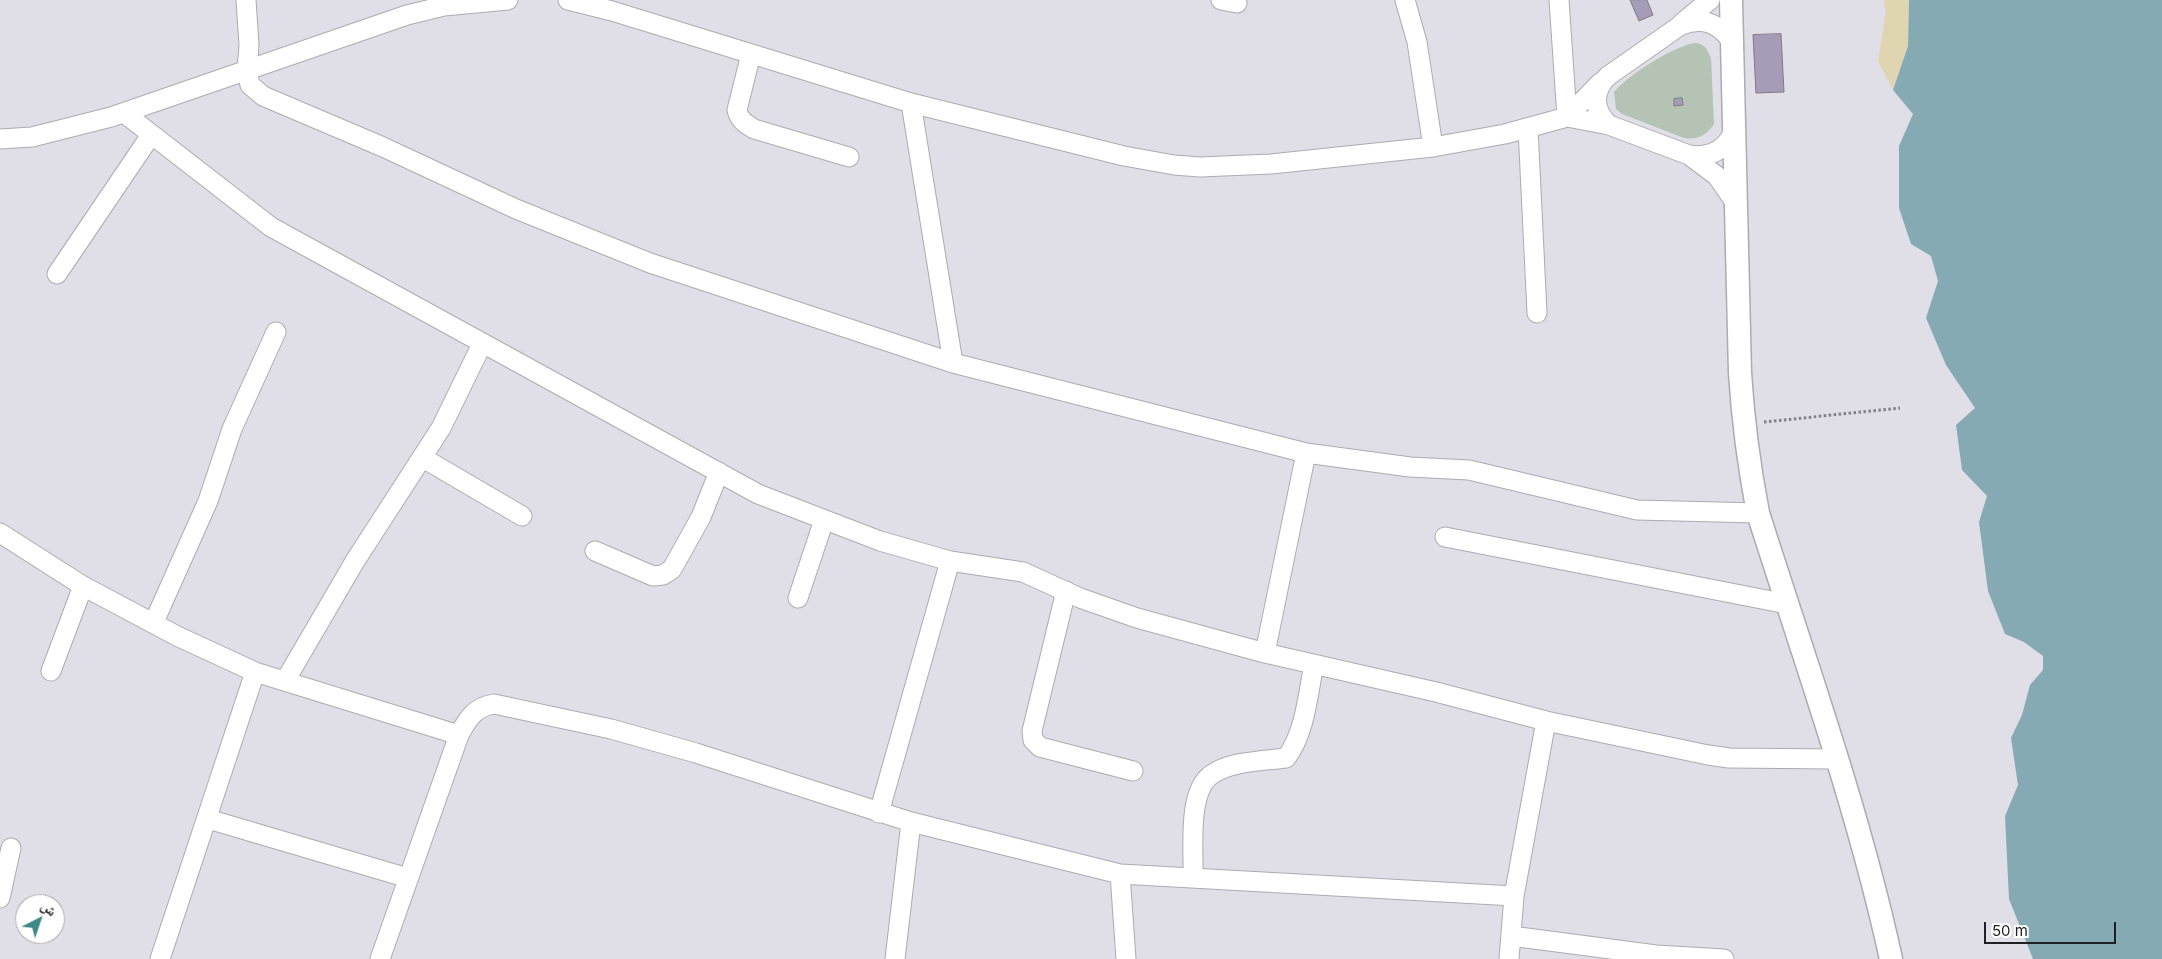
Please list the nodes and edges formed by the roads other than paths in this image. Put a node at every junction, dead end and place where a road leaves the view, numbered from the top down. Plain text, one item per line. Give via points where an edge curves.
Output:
1 (246, 0) edge
2 (508, 0) edge
3 (568, 0) edge
4 (1405, 0) edge
5 (1560, 0) edge
6 (1710, 0) edge
7 (1731, 0) edge
8 (445, 3) edge
9 (1681, 24) junction
10 (1732, 42) junction
11 (751, 54) junction
12 (247, 70) junction
13 (1601, 82) junction
14 (912, 103) junction
15 (124, 113) junction
16 (1568, 117) junction
17 (1609, 125) junction
18 (1528, 128) junction
19 (1734, 130) junction
20 (151, 136) junction
21 (0, 140) edge
22 (1433, 147) junction
23 (1689, 155) junction
24 (850, 157) dead end
25 (1734, 202) junction
26 (57, 274) dead end
27 (1536, 313) dead end
28 (276, 332) dead end
29 (482, 344) junction
30 (953, 363) junction
31 (1306, 453) junction
32 (423, 458) junction
33 (719, 472) junction
34 (1758, 513) junction
35 (522, 516) dead end
36 (824, 520) junction
37 (0, 533) edge
38 (1445, 537) dead end
39 (595, 551) dead end
40 (950, 561) junction
41 (83, 586) junction
42 (1066, 591) junction
43 (798, 598) dead end
44 (1787, 604) junction
45 (154, 622) junction
46 (1265, 653) junction
47 (1314, 664) junction
48 (51, 671) dead end
49 (255, 672) junction
50 (285, 681) junction
51 (1546, 721) junction
52 (459, 735) junction
53 (1836, 759) junction
54 (1133, 771) dead end
55 (879, 812) junction
56 (208, 819) junction
57 (911, 822) junction
58 (11, 848) dead end
59 (1120, 874) junction
60 (1193, 877) junction
61 (408, 878) junction
62 (1514, 896) junction
63 (0, 898) edge
64 (1511, 936) junction
65 (1656, 957) edge
66 (386, 958) edge
67 (160, 959) edge
68 (895, 959) edge
69 (1126, 959) edge
70 (1509, 959) edge
71 (1724, 959) edge
72 (1891, 959) edge

1 - 12 street
2 - 8 street
3 - 11 street via 604,8
4 - 22 street via 1416,42
5 - 16 street
6 - 9 street
7 - 10 street
8 - 12 street
9 - 10 street via 1692,21 1715,25
9 - 13 street
10 - 19 street
11 - 14 street
11 - 24 street via 738,110 743,122 754,129
12 - 15 street
12 - 30 street via 250,86 263,96 543,220 650,263
13 - 16 street
13 - 17 street via 1597,110
14 - 22 street via 1124,156 1174,165 1271,164
14 - 30 street
15 - 20 street
15 - 21 street via 32,137
16 - 17 street
16 - 18 street
17 - 23 street
18 - 22 street
18 - 27 street
19 - 23 street via 1726,144 1712,154
19 - 25 street
20 - 26 street
20 - 29 street via 271,228
23 - 25 street via 1717,176
25 - 34 street via 1743,424
28 - 45 street via 232,429 208,501
29 - 32 street via 452,408
29 - 33 street
30 - 31 street
31 - 34 street via 1410,468 1469,470 1637,510
31 - 46 street
32 - 35 street
32 - 50 street via 355,561
33 - 36 street via 758,494
33 - 39 street via 701,517 672,569 663,575 653,576
34 - 44 street
36 - 40 street via 880,541
36 - 43 street
37 - 41 street
38 - 44 street
40 - 42 street via 1023,572
40 - 55 street
41 - 45 street
41 - 48 street
42 - 46 street via 1137,618
42 - 54 street via 1032,731 1033,740 1056,751
44 - 53 street
45 - 49 street
46 - 47 street
47 - 51 street
47 - 60 street via 1299,730 1286,758 1230,767 1212,774 1199,790 1194,813
49 - 50 street
49 - 56 street
50 - 52 street
51 - 53 street via 1729,758
51 - 62 street
52 - 55 street via 474,712 482,706 510,706 696,753
52 - 61 street
53 - 72 street
55 - 57 street
56 - 61 street
56 - 67 street
57 - 59 street
57 - 68 street
58 - 63 street
59 - 60 street
59 - 69 street
60 - 62 street
61 - 66 street
62 - 64 street
64 - 65 street
64 - 70 street
65 - 71 street

